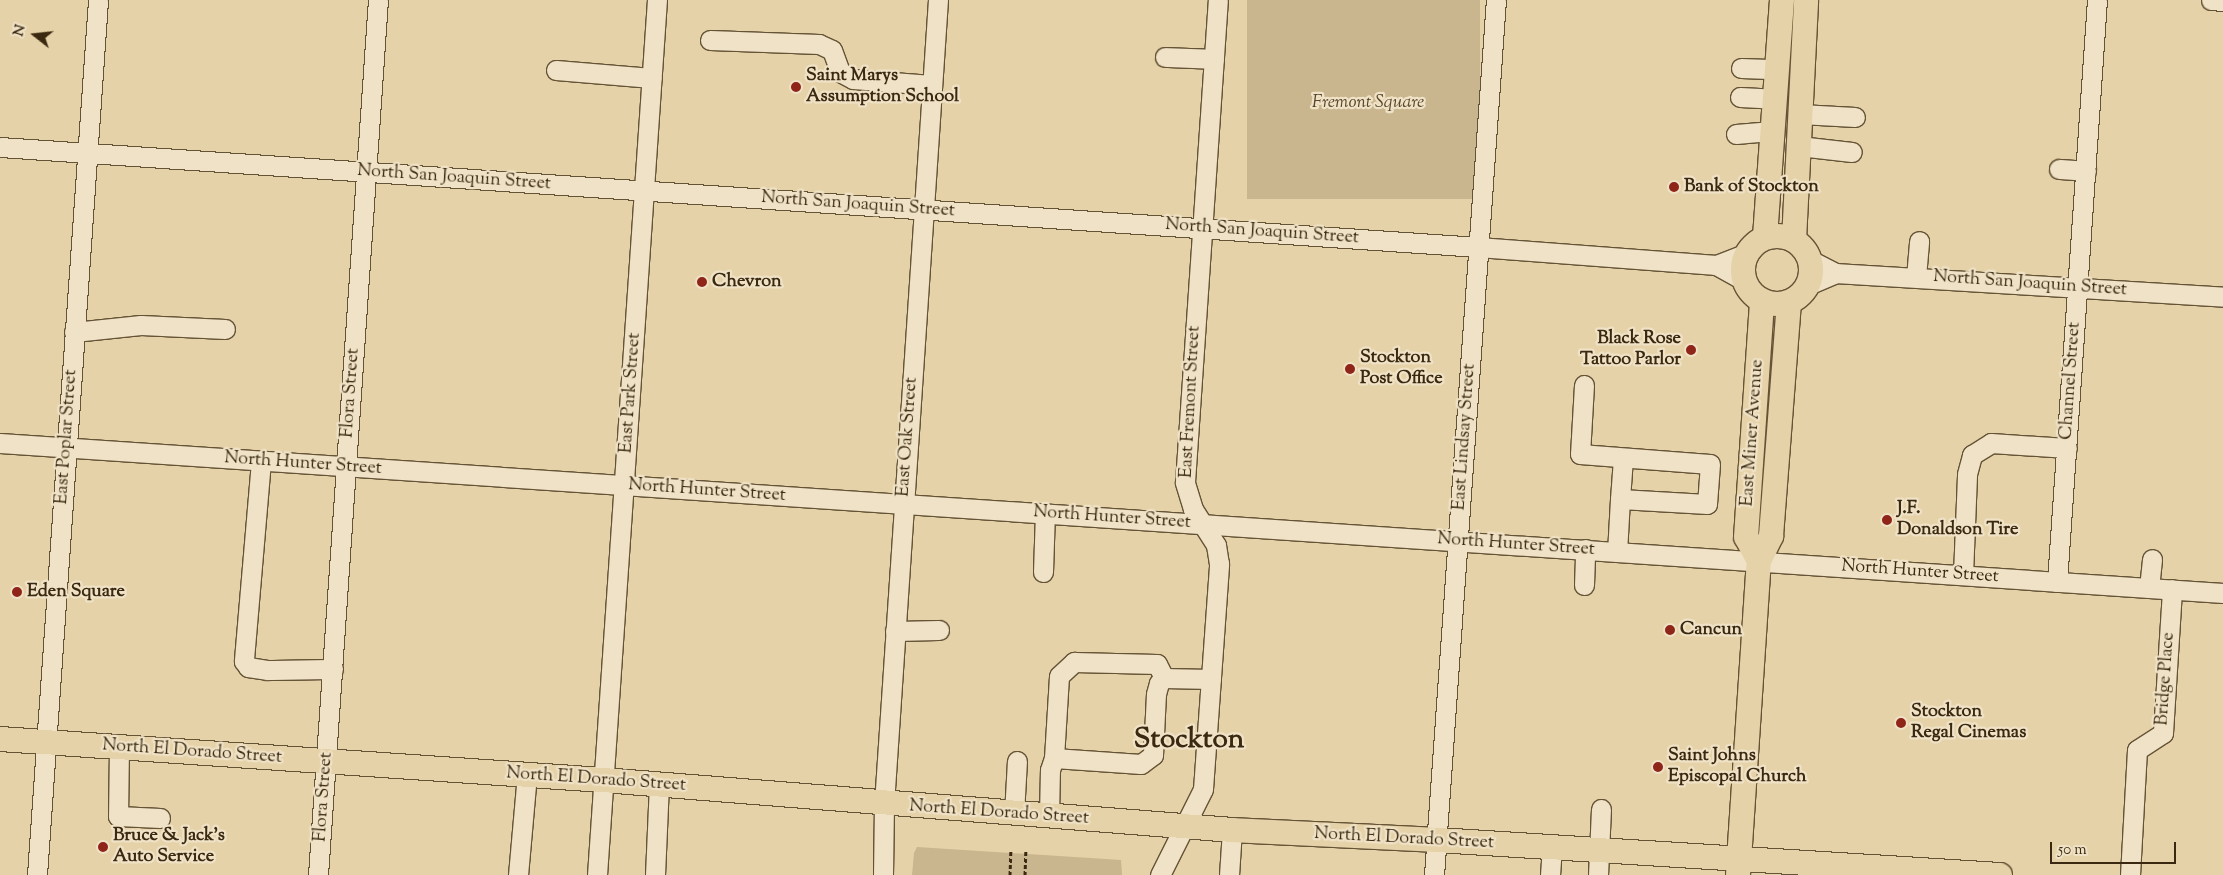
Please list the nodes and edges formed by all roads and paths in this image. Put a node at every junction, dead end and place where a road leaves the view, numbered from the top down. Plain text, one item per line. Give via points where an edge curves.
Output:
1 (98, 0) edge
2 (378, 0) edge
3 (657, 0) edge
4 (938, 0) edge
5 (1218, 0) edge
6 (1496, 0) edge
7 (1782, 0) edge
8 (1806, 0) edge
9 (2097, 0) edge
10 (2211, 0) edge
11 (2223, 1) edge
12 (710, 40) dead end
13 (1166, 57) dead end
14 (1214, 59) junction
15 (1741, 68) dead end
16 (1776, 69) junction
17 (556, 70) dead end
18 (652, 78) junction
19 (932, 85) junction
20 (1740, 97) dead end
21 (1774, 99) junction
22 (1800, 114) junction
23 (1855, 117) dead end
24 (1736, 134) dead end
25 (1786, 139) junction
26 (0, 147) edge
27 (1852, 152) dead end
28 (87, 153) junction
29 (2059, 169) dead end
30 (2086, 171) junction
31 (366, 172) junction
32 (645, 192) junction
33 (923, 209) junction
34 (1202, 228) junction
35 (1765, 237) junction
36 (1794, 240) junction
37 (1919, 241) dead end
38 (1478, 247) junction
39 (1747, 253) junction
40 (1810, 260) junction
41 (1716, 265) junction
42 (1836, 273) junction
43 (1916, 277) junction
44 (1745, 281) junction
45 (1808, 285) junction
46 (2078, 287) junction
47 (2223, 297) edge
48 (1762, 301) junction
49 (1788, 303) junction
50 (225, 329) dead end
51 (74, 332) junction
52 (1584, 385) dead end
53 (0, 443) edge
54 (66, 447) junction
55 (2067, 448) junction
56 (1623, 458) junction
57 (261, 461) junction
58 (346, 466) junction
59 (625, 485) junction
60 (1620, 499) junction
61 (904, 504) junction
62 (1045, 513) junction
63 (1202, 524) junction
64 (1458, 541) junction
65 (1585, 549) junction
66 (1617, 552) junction
67 (2152, 559) dead end
68 (1759, 561) junction
69 (1043, 572) dead end
70 (1963, 576) junction
71 (2057, 582) junction
72 (1584, 585) dead end
73 (2149, 588) junction
74 (2172, 589) junction
75 (2223, 593) edge
76 (895, 630) junction
77 (939, 630) dead end
78 (333, 669) junction
79 (1164, 678) junction
80 (1211, 679) junction
81 (0, 739) edge
82 (47, 742) junction
83 (119, 747) junction
84 (1054, 758) junction
85 (326, 761) junction
86 (1017, 761) dead end
87 (527, 775) junction
88 (603, 780) junction
89 (659, 785) junction
90 (884, 804) junction
91 (1601, 809) dead end
92 (1014, 814) junction
93 (1049, 816) junction
94 (160, 818) dead end
95 (1184, 826) junction
96 (1232, 830) junction
97 (1437, 840) junction
98 (1552, 847) junction
99 (1011, 850) dead end
100 (1599, 850) junction
101 (1026, 851) dead end
102 (1739, 867) edge
103 (1900, 872) edge
104 (38, 875) edge
105 (318, 875) edge
106 (518, 875) edge
107 (597, 875) edge
108 (655, 875) edge
109 (882, 875) edge
110 (1010, 875) edge
111 (1025, 875) edge
112 (1160, 875) edge
113 (1229, 875) edge
114 (1434, 875) edge
115 (1550, 875) edge
116 (1598, 875) edge
117 (2000, 875) edge
118 (2130, 875) edge

1 - 28 street, East Poplar Street
2 - 31 street, Flora Street
3 - 18 street, East Park Street
4 - 19 street, East Oak Street
5 - 14 street, East Fremont Street
6 - 38 street, East Lindsay Street
7 - 16 main road
8 - 22 main road
9 - 30 street, Channel Street
10 - 11 street
12 - 19 street via 819,44 832,50 840,72 853,79
13 - 14 street
14 - 34 street, East Fremont Street
15 - 16 street
16 - 21 main road
17 - 18 street
18 - 32 street, East Park Street
19 - 33 street, East Oak Street
20 - 21 street
21 - 25 main road
22 - 23 street
22 - 25 main road
24 - 25 street
25 - 27 street
25 - 35 main road
25 - 36 main road via 1797,181
26 - 28 street, North San Joaquin Street
28 - 31 street, North San Joaquin Street
28 - 51 street, East Poplar Street
29 - 30 street
30 - 46 street, Channel Street
31 - 32 street, North San Joaquin Street
31 - 58 street, Flora Street
32 - 33 street, North San Joaquin Street
32 - 59 street, East Park Street
33 - 34 street, North San Joaquin Street
33 - 61 street, East Oak Street
34 - 38 street, North San Joaquin Street
34 - 63 street, East Fremont Street via 1185,482 1187,494
35 - 36 main road via 1784,236
35 - 39 main road
36 - 40 main road
37 - 43 street
38 - 41 street, North San Joaquin Street
38 - 64 street, East Lindsay Street
39 - 41 street, North San Joaquin Street
39 - 44 main road via 1743,264
40 - 42 street, North San Joaquin Street
40 - 45 main road
41 - 44 street, North San Joaquin Street
42 - 43 street, North San Joaquin Street
42 - 45 street, North San Joaquin Street
43 - 46 street, North San Joaquin Street
44 - 48 main road via 1755,297
45 - 49 main road via 1799,297
46 - 47 street, North San Joaquin Street
46 - 55 street, Channel Street
48 - 49 main road via 1777,305
48 - 68 main road, East Miner Avenue via 1746,534
49 - 68 main road, East Miner Avenue via 1771,536
50 - 51 street via 141,325
51 - 54 street, East Poplar Street
52 - 56 street via 1580,454
53 - 54 street, North Hunter Street
54 - 57 street, North Hunter Street
54 - 82 street, East Poplar Street
55 - 70 street via 1991,443 1972,455 1966,474
55 - 71 street, Channel Street
56 - 60 street
56 - 60 street via 1710,464 1707,504
57 - 58 street, North Hunter Street
57 - 78 street via 244,660 248,667 267,670
58 - 59 street, North Hunter Street
58 - 78 street, Flora Street
59 - 61 street, North Hunter Street
59 - 88 street, East Park Street
60 - 66 street
61 - 62 street, North Hunter Street
61 - 76 street, East Oak Street
62 - 63 street, North Hunter Street
62 - 69 street
63 - 64 street, North Hunter Street
63 - 80 street, East Fremont Street via 1216,544 1219,564
64 - 65 street, North Hunter Street
64 - 97 street, East Lindsay Street
65 - 66 street, North Hunter Street
65 - 72 street
66 - 68 street, North Hunter Street
67 - 73 street
68 - 70 street, North Hunter Street
68 - 102 main road, East Miner Avenue
70 - 71 street, North Hunter Street
71 - 73 street, North Hunter Street
73 - 74 street, North Hunter Street
74 - 75 street, North Hunter Street
74 - 118 street, Bridge Place via 2163,733 2137,750
76 - 77 street
76 - 90 street, East Oak Street
78 - 85 street, Flora Street
79 - 80 street
79 - 84 street via 1156,694 1153,755 1147,761 1141,764
79 - 84 street via 1157,664 1074,662 1058,676
80 - 95 street, East Fremont Street via 1203,788
81 - 82 main road, North El Dorado Street
82 - 83 main road, North El Dorado Street
82 - 104 street, East Poplar Street
83 - 85 main road, North El Dorado Street
83 - 94 street via 118,816
84 - 93 street via 1050,770
85 - 87 main road, North El Dorado Street
85 - 105 street, Flora Street
86 - 92 street
87 - 88 main road, North El Dorado Street
87 - 106 street
88 - 89 main road, North El Dorado Street
88 - 107 street, East Park Street
89 - 90 main road, North El Dorado Street
89 - 108 street
90 - 92 main road, North El Dorado Street
90 - 109 street, East Oak Street
91 - 100 street
92 - 93 main road, North El Dorado Street
93 - 95 main road, North El Dorado Street
95 - 96 main road, North El Dorado Street
95 - 112 street, East Fremont Street
96 - 97 main road, North El Dorado Street
96 - 113 street
97 - 98 main road, North El Dorado Street
97 - 114 street, East Lindsay Street
98 - 100 main road, North El Dorado Street
98 - 115 street
99 - 110 path
100 - 102 main road, North El Dorado Street
100 - 116 street
101 - 111 path
102 - 103 main road, North El Dorado Street
103 - 117 main road, North El Dorado Street

